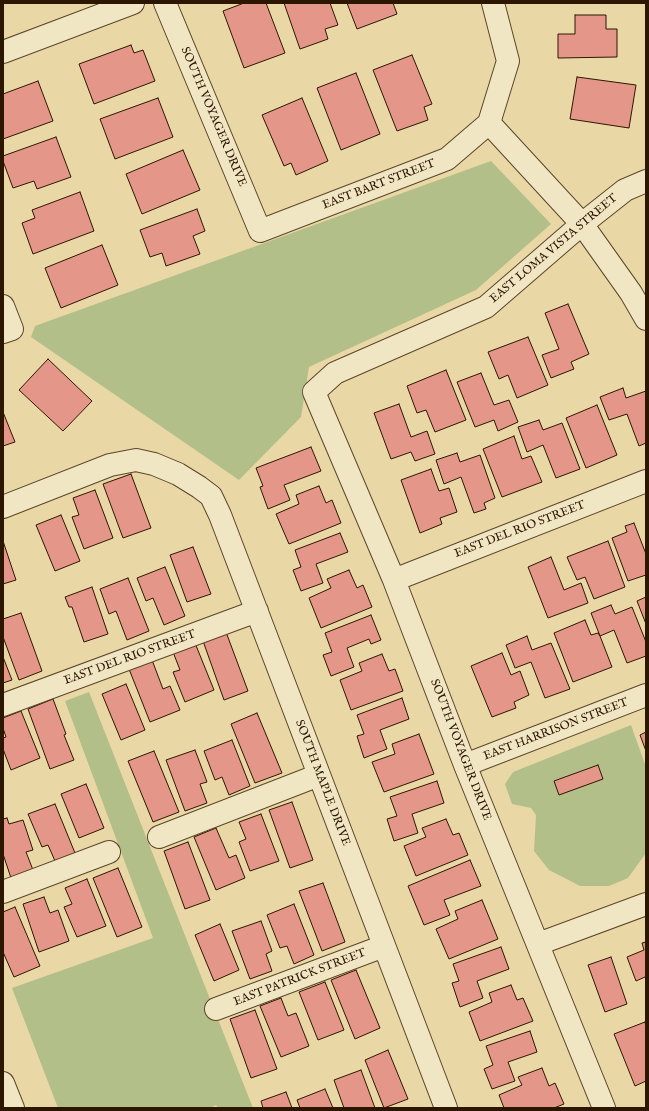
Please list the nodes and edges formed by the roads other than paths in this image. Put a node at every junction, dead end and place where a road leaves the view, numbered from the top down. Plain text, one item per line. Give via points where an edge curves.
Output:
1 (133, 3) edge
2 (165, 3) edge
3 (493, 3) edge
4 (3, 52) edge
5 (489, 123) junction
6 (646, 181) edge
7 (582, 224) junction
8 (260, 231) joint
9 (3, 306) edge
10 (646, 319) edge
11 (7, 331) edge
12 (314, 392) joint
13 (646, 481) edge
14 (3, 507) edge
15 (394, 580) junction
16 (257, 611) junction
17 (646, 695) edge
18 (3, 705) edge
19 (465, 765) junction
20 (319, 775) junction
21 (159, 837) dead end
22 (108, 852) dead end
23 (3, 892) edge
24 (646, 904) edge
25 (538, 944) junction
26 (384, 946) junction
27 (216, 1009) dead end
28 (3, 1085) edge
29 (13, 1108) edge
30 (446, 1108) edge
31 (604, 1108) edge

1 - 4 street
2 - 8 street, SOUTH VOYAGER DRIVE
3 - 5 street via 508,61
5 - 7 street
5 - 8 street, EAST BART STREET via 447,159
6 - 7 street, EAST LOMA VISTA STREET via 625,190
7 - 10 street via 631,293
7 - 12 street, EAST LOMA VISTA STREET via 486,307 334,373
9 - 11 street
12 - 15 street, SOUTH VOYAGER DRIVE
13 - 15 street, EAST DEL RIO STREET
14 - 16 street, SOUTH MAPLE DRIVE via 110,465 136,460 154,464 178,474 211,496
15 - 19 street, SOUTH VOYAGER DRIVE
16 - 18 street, EAST DEL RIO STREET
16 - 20 street, SOUTH MAPLE DRIVE
17 - 19 street, EAST HARRISON STREET
19 - 25 street, SOUTH VOYAGER DRIVE
20 - 21 street
20 - 26 street, SOUTH MAPLE DRIVE
22 - 23 street
24 - 25 street
25 - 31 street, SOUTH VOYAGER DRIVE
26 - 27 street, EAST PATRICK STREET
26 - 30 street, SOUTH MAPLE DRIVE
28 - 29 street

